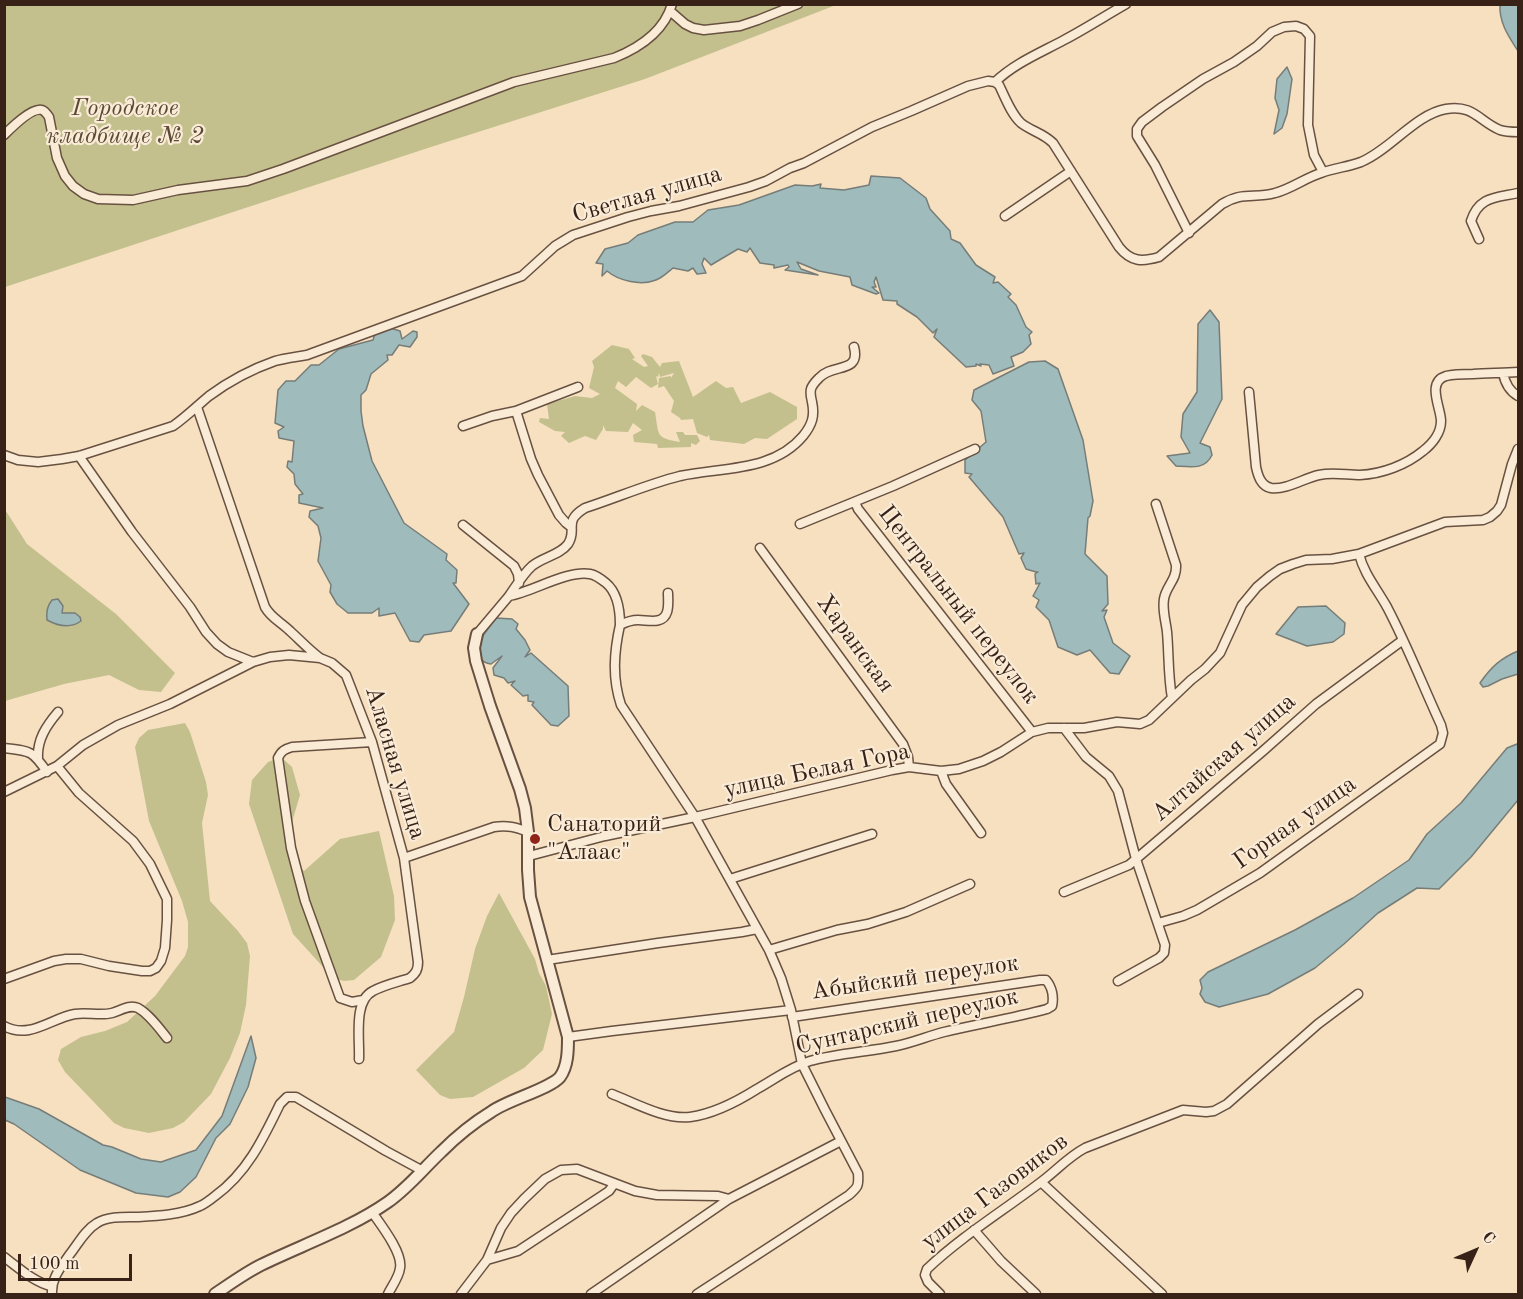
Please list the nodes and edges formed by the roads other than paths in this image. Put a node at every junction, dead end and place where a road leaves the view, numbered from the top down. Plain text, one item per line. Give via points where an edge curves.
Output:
1 (798, 4) edge
2 (1126, 4) edge
3 (671, 8) edge
4 (995, 82) junction
5 (1518, 132) edge
6 (4, 135) edge
7 (1071, 171) junction
8 (1323, 172) junction
9 (1518, 193) edge
10 (1005, 216) dead end
11 (1189, 233) junction
12 (1479, 239) dead end
13 (854, 347) dead end
14 (1518, 372) edge
15 (1503, 373) junction
16 (578, 387) dead end
17 (1249, 392) dead end
18 (1518, 396) edge
19 (197, 407) junction
20 (516, 411) junction
21 (464, 426) dead end
22 (975, 449) dead end
23 (1518, 449) edge
24 (4, 454) edge
25 (79, 456) junction
26 (855, 502) junction
27 (1156, 504) dead end
28 (800, 524) dead end
29 (463, 525) dead end
30 (571, 527) junction
31 (760, 548) dead end
32 (1359, 554) junction
33 (519, 583) junction
34 (668, 593) dead end
35 (509, 596) junction
36 (620, 625) junction
37 (477, 634) joint
38 (1403, 640) junction
39 (320, 658) junction
40 (253, 662) junction
41 (1172, 698) junction
42 (58, 712) dead end
43 (1064, 728) junction
44 (1032, 732) junction
45 (372, 742) junction
46 (4, 748) edge
47 (38, 759) junction
48 (57, 766) junction
49 (909, 767) junction
50 (941, 771) junction
51 (47, 772) junction
52 (4, 792) edge
53 (695, 817) junction
54 (528, 832) junction
55 (981, 833) dead end
56 (872, 834) dead end
57 (529, 856) junction
58 (404, 858) junction
59 (1136, 859) junction
60 (730, 879) junction
61 (970, 884) dead end
62 (1064, 892) dead end
63 (1158, 923) junction
64 (757, 928) junction
65 (769, 950) junction
66 (547, 960) junction
67 (4, 979) edge
68 (1118, 981) dead end
69 (1358, 994) dead end
70 (363, 1000) junction
71 (1047, 1009) joint
72 (791, 1013) junction
73 (4, 1026) edge
74 (568, 1037) junction
75 (167, 1038) dead end
76 (360, 1059) dead end
77 (802, 1064) junction
78 (612, 1094) dead end
79 (841, 1142) junction
80 (423, 1171) junction
81 (1041, 1182) junction
82 (614, 1184) junction
83 (729, 1199) junction
84 (372, 1212) junction
85 (974, 1230) junction
86 (4, 1257) edge
87 (487, 1260) junction
88 (52, 1290) edge
89 (215, 1294) edge
90 (388, 1294) edge
91 (461, 1294) edge
92 (591, 1294) edge
93 (697, 1294) edge
94 (940, 1294) edge
95 (1036, 1294) edge
96 (1162, 1294) edge

1 - 3 street via 740,26 704,30 684,24
2 - 4 street via 1025,59
3 - 6 street via 662,26 630,52 506,84 247,181 133,200 98,199 78,190 65,176 57,158 49,117 42,110 30,112
4 - 7 street via 1015,116 1046,136
4 - 19 street, Светлая улица via 954,91 766,181 573,235 522,276 307,355 255,369
5 - 8 street via 1502,131 1467,110 1448,109 1435,112 1366,159
7 - 10 street
7 - 11 street via 1119,247 1131,258 1159,257
8 - 11 street via 1272,194 1231,198
8 - 11 street via 1314,155 1308,125 1310,36 1296,26 1284,27 1162,107 1137,129 1137,136
9 - 12 street via 1489,199 1474,210 1471,222
13 - 30 street via 854,362 822,374 811,389 811,424 790,448 747,467 681,476 585,508 576,514
14 - 15 street
15 - 17 street via 1460,374 1440,379 1435,393 1439,431 1422,453 1405,463 1361,475 1323,474 1275,488 1263,484 1256,467
15 - 18 street via 1510,390
16 - 20 street
19 - 25 street, Светлая улица via 173,426
19 - 39 street, Аласная улица via 265,607
20 - 21 street
20 - 30 street via 538,475
22 - 26 street
23 - 32 street, улица Белая Гора via 1501,505 1490,517 1445,522
24 - 25 street, Светлая улица via 38,462
25 - 40 street via 206,632 228,652
26 - 28 street
26 - 44 street, Центральный переулок
27 - 41 street via 1177,572 1164,597
29 - 33 street via 514,566
30 - 33 street via 570,542 564,549 532,566
31 - 49 street, Харанская via 903,744
32 - 38 street
32 - 41 street, улица Белая Гора via 1306,560 1270,576 1242,605 1220,653
33 - 35 street
34 - 36 street via 663,619
35 - 36 street via 588,574 610,586 620,610
35 - 37 street
36 - 53 street via 614,668 621,705
37 - 54 street via 476,661 520,789
38 - 59 street, Алтайская улица via 1316,704
38 - 63 street, Горная улица via 1441,725 1440,744 1260,873 1197,910
39 - 40 street via 270,657
39 - 45 street, Аласная улица via 346,675
40 - 48 street via 111,729
41 - 43 street, улица Белая Гора via 1140,724 1117,722
42 - 47 street via 42,735
43 - 44 street, улица Белая Гора
43 - 59 street via 1118,791
44 - 50 street, улица Белая Гора via 983,761 959,770
45 - 58 street, Аласная улица
45 - 70 street via 292,747 281,752 279,758 291,849 315,932 340,998
46 - 47 street via 27,751
47 - 51 street
48 - 51 street
48 - 67 street via 79,793 133,841 150,864 167,899 165,948 161,961 150,971 66,959
49 - 50 street, улица Белая Гора
49 - 53 street, улица Белая Гора
50 - 55 street
51 - 52 street
53 - 57 street, улица Белая Гора
53 - 60 street
54 - 57 street
54 - 58 street, Аласная улица via 514,826 494,827
56 - 60 street
57 - 66 street via 530,897
58 - 70 street, Аласная улица via 417,969 410,978 374,990
59 - 62 street, Алтайская улица
59 - 63 street
60 - 64 street
61 - 65 street via 906,912
63 - 68 street via 1164,953
64 - 65 street
64 - 66 street
65 - 72 street
66 - 74 street
69 - 81 street, улица Газовиков via 1227,1104 1214,1111 1183,1110 1085,1148
70 - 76 street
71 - 72 street, Абыйский переулок via 1052,1006 1052,992 1046,980 1040,980
71 - 77 street, Сунтарский переулок via 896,1046
72 - 74 street, Абыйский переулок
72 - 77 street
73 - 75 street via 13,1030 35,1029 71,1015 111,1013 136,1006
74 - 80 street via 565,1066 553,1083 492,1111
77 - 78 street, Сунтарский переулок via 735,1101 689,1117 664,1115
77 - 79 street
79 - 83 street
79 - 93 street via 858,1173 857,1188
80 - 84 street
80 - 88 street via 296,1097 287,1097 248,1164 222,1191 201,1206 185,1211 98,1222 87,1230 55,1275
81 - 85 street, улица Газовиков
81 - 96 street
82 - 83 street via 657,1196
82 - 87 street via 518,1251
82 - 87 street via 570,1168 545,1179 511,1213
83 - 92 street
84 - 89 street via 260,1266
84 - 90 street via 401,1262
85 - 94 street, улица Газовиков via 927,1269 928,1282
85 - 95 street
86 - 88 street
87 - 91 street

